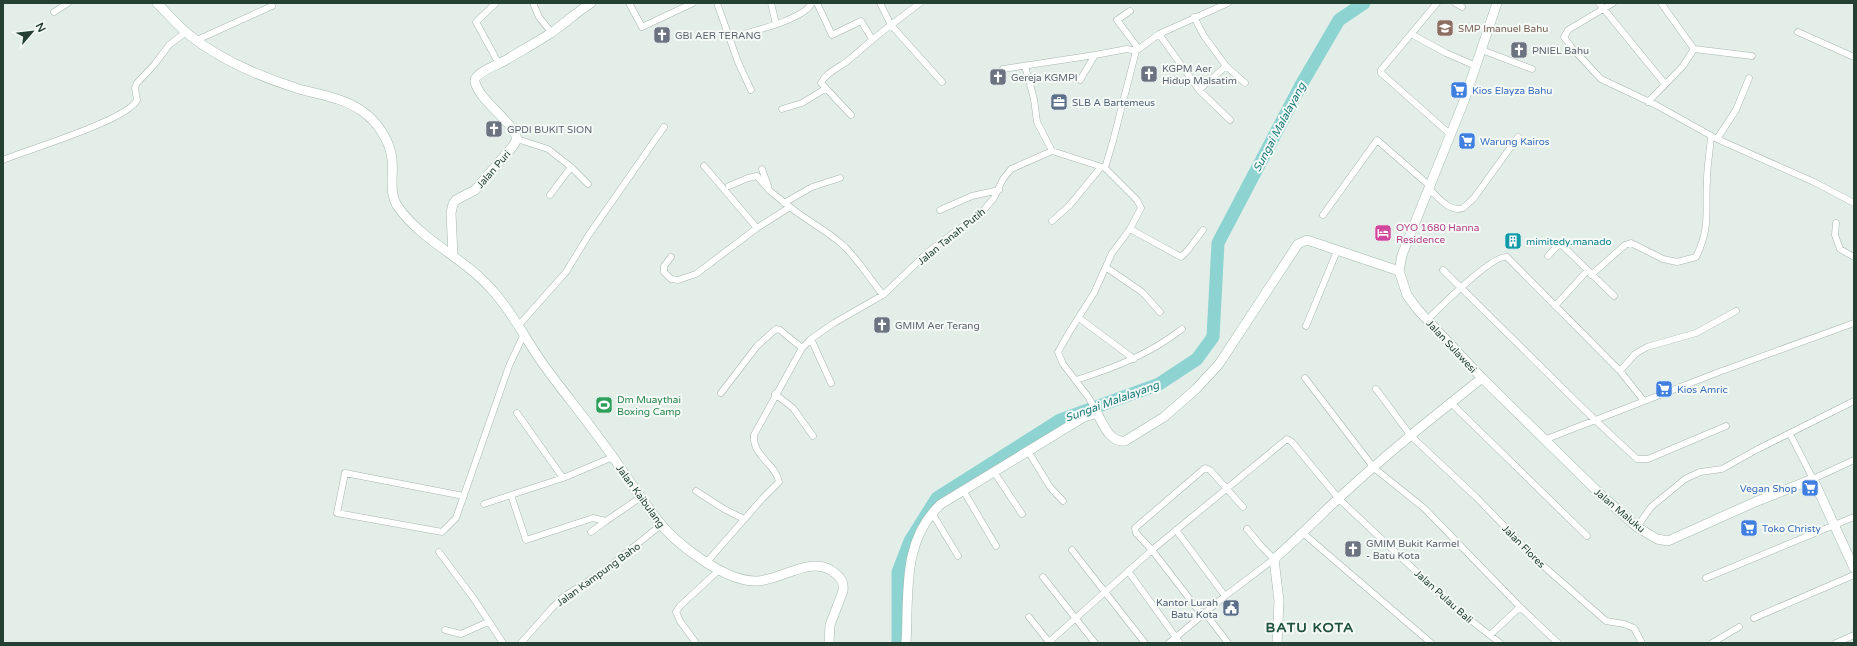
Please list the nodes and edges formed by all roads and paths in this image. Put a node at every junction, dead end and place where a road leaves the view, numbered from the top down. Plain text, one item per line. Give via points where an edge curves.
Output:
1 (68, 3) edge
2 (157, 3) edge
3 (496, 3) edge
4 (533, 3) edge
5 (591, 3) edge
6 (629, 3) edge
7 (693, 3) edge
8 (717, 3) edge
9 (771, 3) edge
10 (812, 3) edge
11 (817, 3) edge
12 (880, 3) edge
13 (920, 3) edge
14 (1228, 3) edge
15 (1437, 3) edge
16 (1455, 3) edge
17 (1497, 3) edge
18 (1599, 3) edge
19 (1613, 3) edge
20 (1661, 3) edge
21 (272, 6) dead end
22 (579, 6) edge
23 (1462, 7) dead end
24 (1604, 9) junction
25 (1130, 11) dead end
26 (54, 12) dead end
27 (1194, 18) junction
28 (776, 24) junction
29 (891, 25) junction
30 (186, 32) junction
31 (551, 32) junction
32 (1798, 32) dead end
33 (1159, 34) junction
34 (1411, 34) junction
35 (729, 38) junction
36 (872, 39) junction
37 (197, 40) junction
38 (1694, 48) junction
39 (1137, 50) junction
40 (1482, 50) junction
41 (1095, 56) junction
42 (1752, 56) dead end
43 (1854, 57) edge
44 (499, 64) junction
45 (1025, 66) junction
46 (1226, 66) junction
47 (1476, 66) junction
48 (1003, 69) dead end
49 (1532, 69) dead end
50 (1749, 78) dead end
51 (1080, 80) dead end
52 (942, 82) dead end
53 (1245, 83) dead end
54 (1665, 84) junction
55 (825, 89) junction
56 (751, 90) dead end
57 (1199, 90) junction
58 (1648, 102) junction
59 (782, 109) dead end
60 (851, 115) dead end
61 (1230, 120) dead end
62 (664, 126) dead end
63 (1451, 134) junction
64 (1518, 137) dead end
65 (1714, 138) junction
66 (517, 139) junction
67 (1052, 151) junction
68 (3, 159) edge
69 (704, 166) dead end
70 (571, 167) junction
71 (1103, 168) junction
72 (762, 169) dead end
73 (840, 178) dead end
74 (588, 184) dead end
75 (728, 186) dead end
76 (1430, 188) junction
77 (999, 190) junction
78 (770, 191) junction
79 (550, 195) dead end
80 (784, 203) junction
81 (1854, 203) edge
82 (790, 208) junction
83 (940, 210) dead end
84 (1323, 215) dead end
85 (1052, 221) dead end
86 (1836, 223) dead end
87 (757, 228) junction
88 (1130, 228) junction
89 (1203, 230) dead end
90 (1337, 251) junction
91 (453, 256) junction
92 (1548, 256) dead end
93 (671, 257) dead end
94 (1854, 257) edge
95 (1107, 268) junction
96 (1443, 270) dead end
97 (1399, 272) junction
98 (1589, 273) junction
99 (1461, 287) junction
100 (883, 295) junction
101 (1614, 296) dead end
102 (1555, 306) junction
103 (1736, 311) dead end
104 (1160, 312) dead end
105 (1079, 318) junction
106 (1427, 320) junction
107 (1854, 323) edge
108 (519, 325) junction
109 (1306, 326) dead end
110 (1182, 329) dead end
111 (524, 334) junction
112 (811, 339) junction
113 (802, 348) junction
114 (1134, 359) junction
115 (1620, 371) junction
116 (1305, 378) dead end
117 (1482, 378) junction
118 (1076, 380) junction
119 (831, 383) dead end
120 (1376, 389) dead end
121 (721, 393) dead end
122 (775, 394) junction
123 (1644, 401) junction
124 (1854, 401) edge
125 (1451, 403) junction
126 (1096, 411) junction
127 (517, 413) dead end
128 (1594, 419) junction
129 (1726, 426) dead end
130 (1790, 434) junction
131 (813, 436) dead end
132 (1411, 436) junction
133 (1544, 440) junction
134 (1028, 451) junction
135 (613, 457) junction
136 (1854, 460) edge
137 (1374, 468) junction
138 (994, 472) junction
139 (563, 478) junction
140 (1813, 479) junction
141 (1227, 488) junction
142 (963, 490) junction
143 (696, 491) dead end
144 (511, 495) junction
145 (464, 496) junction
146 (641, 497) junction
147 (1339, 499) junction
148 (1063, 501) dead end
149 (484, 504) dead end
150 (1243, 507) dead end
151 (932, 512) junction
152 (1022, 514) dead end
153 (1854, 517) edge
154 (744, 519) junction
155 (606, 521) junction
156 (661, 525) junction
157 (1834, 526) junction
158 (1637, 527) junction
159 (1247, 529) dead end
160 (1176, 530) junction
161 (591, 532) dead end
162 (1304, 534) junction
163 (1587, 536) dead end
164 (996, 546) dead end
165 (1072, 550) dead end
166 (1152, 550) junction
167 (439, 552) dead end
168 (958, 556) dead end
169 (1274, 559) junction
170 (706, 563) junction
171 (1854, 568) edge
172 (718, 570) junction
173 (1128, 570) junction
174 (1854, 575) edge
175 (1043, 577) dead end
176 (1706, 578) dead end
177 (1104, 591) junction
178 (1225, 596) junction
179 (1520, 607) junction
180 (1203, 614) junction
181 (1029, 617) dead end
182 (1076, 617) junction
183 (1754, 618) dead end
184 (488, 622) junction
185 (1739, 627) dead end
186 (445, 630) dead end
187 (1490, 635) junction
188 (1854, 635) edge
189 (1176, 637) junction
190 (525, 642) edge
191 (503, 643) edge
192 (696, 643) edge
193 (829, 643) edge
194 (906, 643) edge
195 (1050, 643) edge
196 (1095, 643) edge
197 (1145, 643) edge
198 (1169, 643) edge
199 (1180, 643) edge
200 (1228, 643) edge
201 (1277, 643) edge
202 (1431, 643) edge
203 (1500, 643) edge
204 (1558, 643) edge
205 (1642, 643) edge
206 (1712, 643) edge
207 (1836, 643) edge

1 - 26 street
2 - 30 street, Jalan Kaibulang
3 - 44 street via 476,22
4 - 31 street via 539,17
5 - 22 street
6 - 7 street via 642,28
8 - 35 street
9 - 28 street
10 - 28 street via 806,10 789,20
11 - 36 street via 832,35 861,21
12 - 29 street
13 - 29 street
14 - 27 street
15 - 34 street
16 - 23 street
17 - 40 street
18 - 24 street
19 - 24 street
20 - 38 street
21 - 37 street
22 - 31 street
24 - 54 street
24 - 58 street via 1568,30 1564,37 1601,79
25 - 39 street via 1117,20
27 - 33 street
27 - 46 street
28 - 35 street
29 - 36 street
29 - 52 street
30 - 37 street, Jalan Kaibulang
30 - 68 street via 169,45 137,83 137,100 130,108 89,128
31 - 44 street
32 - 43 street
33 - 39 street
33 - 57 street
34 - 47 street
34 - 63 street via 1381,70 1381,74
35 - 56 street
36 - 55 street via 823,79 821,83
37 - 91 street, Jalan Kaibulang via 209,50 248,70 293,87 332,96 362,111 383,134 389,146 393,160 395,203 424,236
38 - 42 street
38 - 54 street via 1683,66
39 - 41 street via 1127,49
39 - 71 street
40 - 47 street
40 - 49 street
41 - 45 street
41 - 51 street
44 - 66 street via 480,73 475,81
45 - 48 street
45 - 67 street via 1037,122
46 - 53 street
46 - 57 street
47 - 63 street
50 - 65 street via 1736,110
54 - 58 street
55 - 59 street via 802,102
55 - 60 street
57 - 61 street
58 - 65 street
62 - 108 street via 566,272
63 - 76 street
64 - 76 street via 1474,198 1463,208 1453,209 1444,204
65 - 81 street via 1814,182
65 - 98 street via 1707,180 1708,212 1705,234 1696,257 1677,262 1663,259 1631,243
66 - 70 street via 548,149
66 - 91 street, Jalan Puri via 475,190 453,204
67 - 71 street
67 - 77 street, Jalan Tanah Putih via 1011,169
69 - 87 street
70 - 74 street
70 - 79 street
71 - 85 street
71 - 88 street via 1140,205 1141,208
72 - 78 street
73 - 80 street via 812,187
75 - 78 street via 757,176
76 - 84 street via 1377,140
76 - 97 street via 1402,255
77 - 83 street via 972,196
77 - 100 street, Jalan Tanah Putih via 982,212 928,252
78 - 80 street
80 - 82 street
82 - 87 street
82 - 100 street via 845,247
86 - 94 street via 1840,249
87 - 93 street via 696,274 678,280 671,279 664,272 664,266
88 - 89 street via 1181,257
88 - 95 street via 1112,253
90 - 97 street
90 - 109 street
90 - 126 street via 1307,240 1298,244 1219,364 1164,418 1119,442 1110,435
91 - 108 street, Jalan Kaibulang via 486,283
92 - 98 street via 1562,245
95 - 104 street via 1142,292
95 - 105 street
96 - 99 street
97 - 106 street, Jalan Sulawesi via 1407,295
98 - 101 street
98 - 102 street
99 - 102 street via 1499,257 1507,256
99 - 106 street
99 - 128 street
100 - 112 street, Jalan Tanah Putih
102 - 115 street
103 - 115 street via 1696,333 1646,347 1635,354
105 - 114 street
105 - 118 street via 1058,352 1063,364
106 - 117 street, Jalan Sulawesi
107 - 123 street
108 - 111 street, Jalan Kaibulang
110 - 114 street
111 - 135 street, Jalan Kaibulang via 542,363
111 - 145 street via 509,366
112 - 113 street, Jalan Tanah Putih
112 - 119 street
113 - 121 street via 776,329 757,346
113 - 122 street, Jalan Tanah Putih
114 - 118 street
115 - 123 street
116 - 137 street
117 - 125 street, Jalan Sulawesi
117 - 133 street, Jalan Maluku
118 - 126 street
120 - 132 street, Jalan Flores
122 - 131 street via 793,408
122 - 154 street, Jalan Tanah Putih via 758,426 754,441 759,453 778,476 779,482
123 - 128 street
124 - 130 street
125 - 132 street, Jalan Sulawesi
125 - 163 street
126 - 134 street
127 - 139 street
128 - 129 street via 1637,459 1643,460
128 - 133 street
130 - 140 street
130 - 158 street via 1722,469 1700,472 1684,479 1651,507
132 - 137 street, Jalan Sulawesi
132 - 205 street, Jalan Flores via 1476,497 1540,563 1606,621 1634,628
133 - 158 street, Jalan Maluku
134 - 138 street
134 - 148 street via 1053,492
135 - 139 street
135 - 146 street, Jalan Kaibulang
136 - 140 street
137 - 147 street, Jalan Sulawesi
137 - 179 street via 1424,508
138 - 142 street
138 - 152 street
139 - 144 street
140 - 157 street
140 - 158 street, Jalan Maluku via 1668,541 1656,539
141 - 147 street, Jalan Pulau Bali via 1287,439
141 - 150 street
141 - 160 street
141 - 166 street via 1207,468 1203,469 1135,528 1136,533
142 - 151 street
142 - 164 street
143 - 154 street
144 - 149 street
144 - 155 street via 526,540 593,518
145 - 145 street via 456,518 442,532 337,513 345,473
146 - 155 street
146 - 156 street, Jalan Kaibulang
147 - 162 street, Jalan Sulawesi
147 - 187 street, Jalan Pulau Bali via 1455,608
151 - 168 street
151 - 194 street via 910,559
153 - 157 street
154 - 170 street
155 - 161 street
156 - 170 street, Jalan Kaibulang
156 - 190 street, Jalan Kampung Baho via 601,573 563,597
157 - 171 street
157 - 176 street
159 - 169 street
160 - 166 street
160 - 178 street
162 - 169 street, Jalan Sulawesi
162 - 202 street
165 - 177 street
166 - 173 street
166 - 180 street
167 - 184 street
169 - 178 street
169 - 201 street via 1279,601
170 - 172 street, Jalan Kaibulang
172 - 192 street via 676,612
172 - 193 street, Jalan Kaibulang via 741,579 757,581 805,568 824,566 831,570 839,576 844,585 830,626
173 - 177 street
173 - 189 street
174 - 183 street
175 - 182 street
177 - 182 street
177 - 197 street
178 - 180 street
179 - 187 street
179 - 204 street
180 - 189 street
180 - 200 street
181 - 195 street
182 - 195 street
182 - 196 street
184 - 186 street via 461,634
184 - 191 street
185 - 206 street
187 - 203 street, Jalan Pulau Bali
188 - 207 street
189 - 198 street
189 - 199 street

